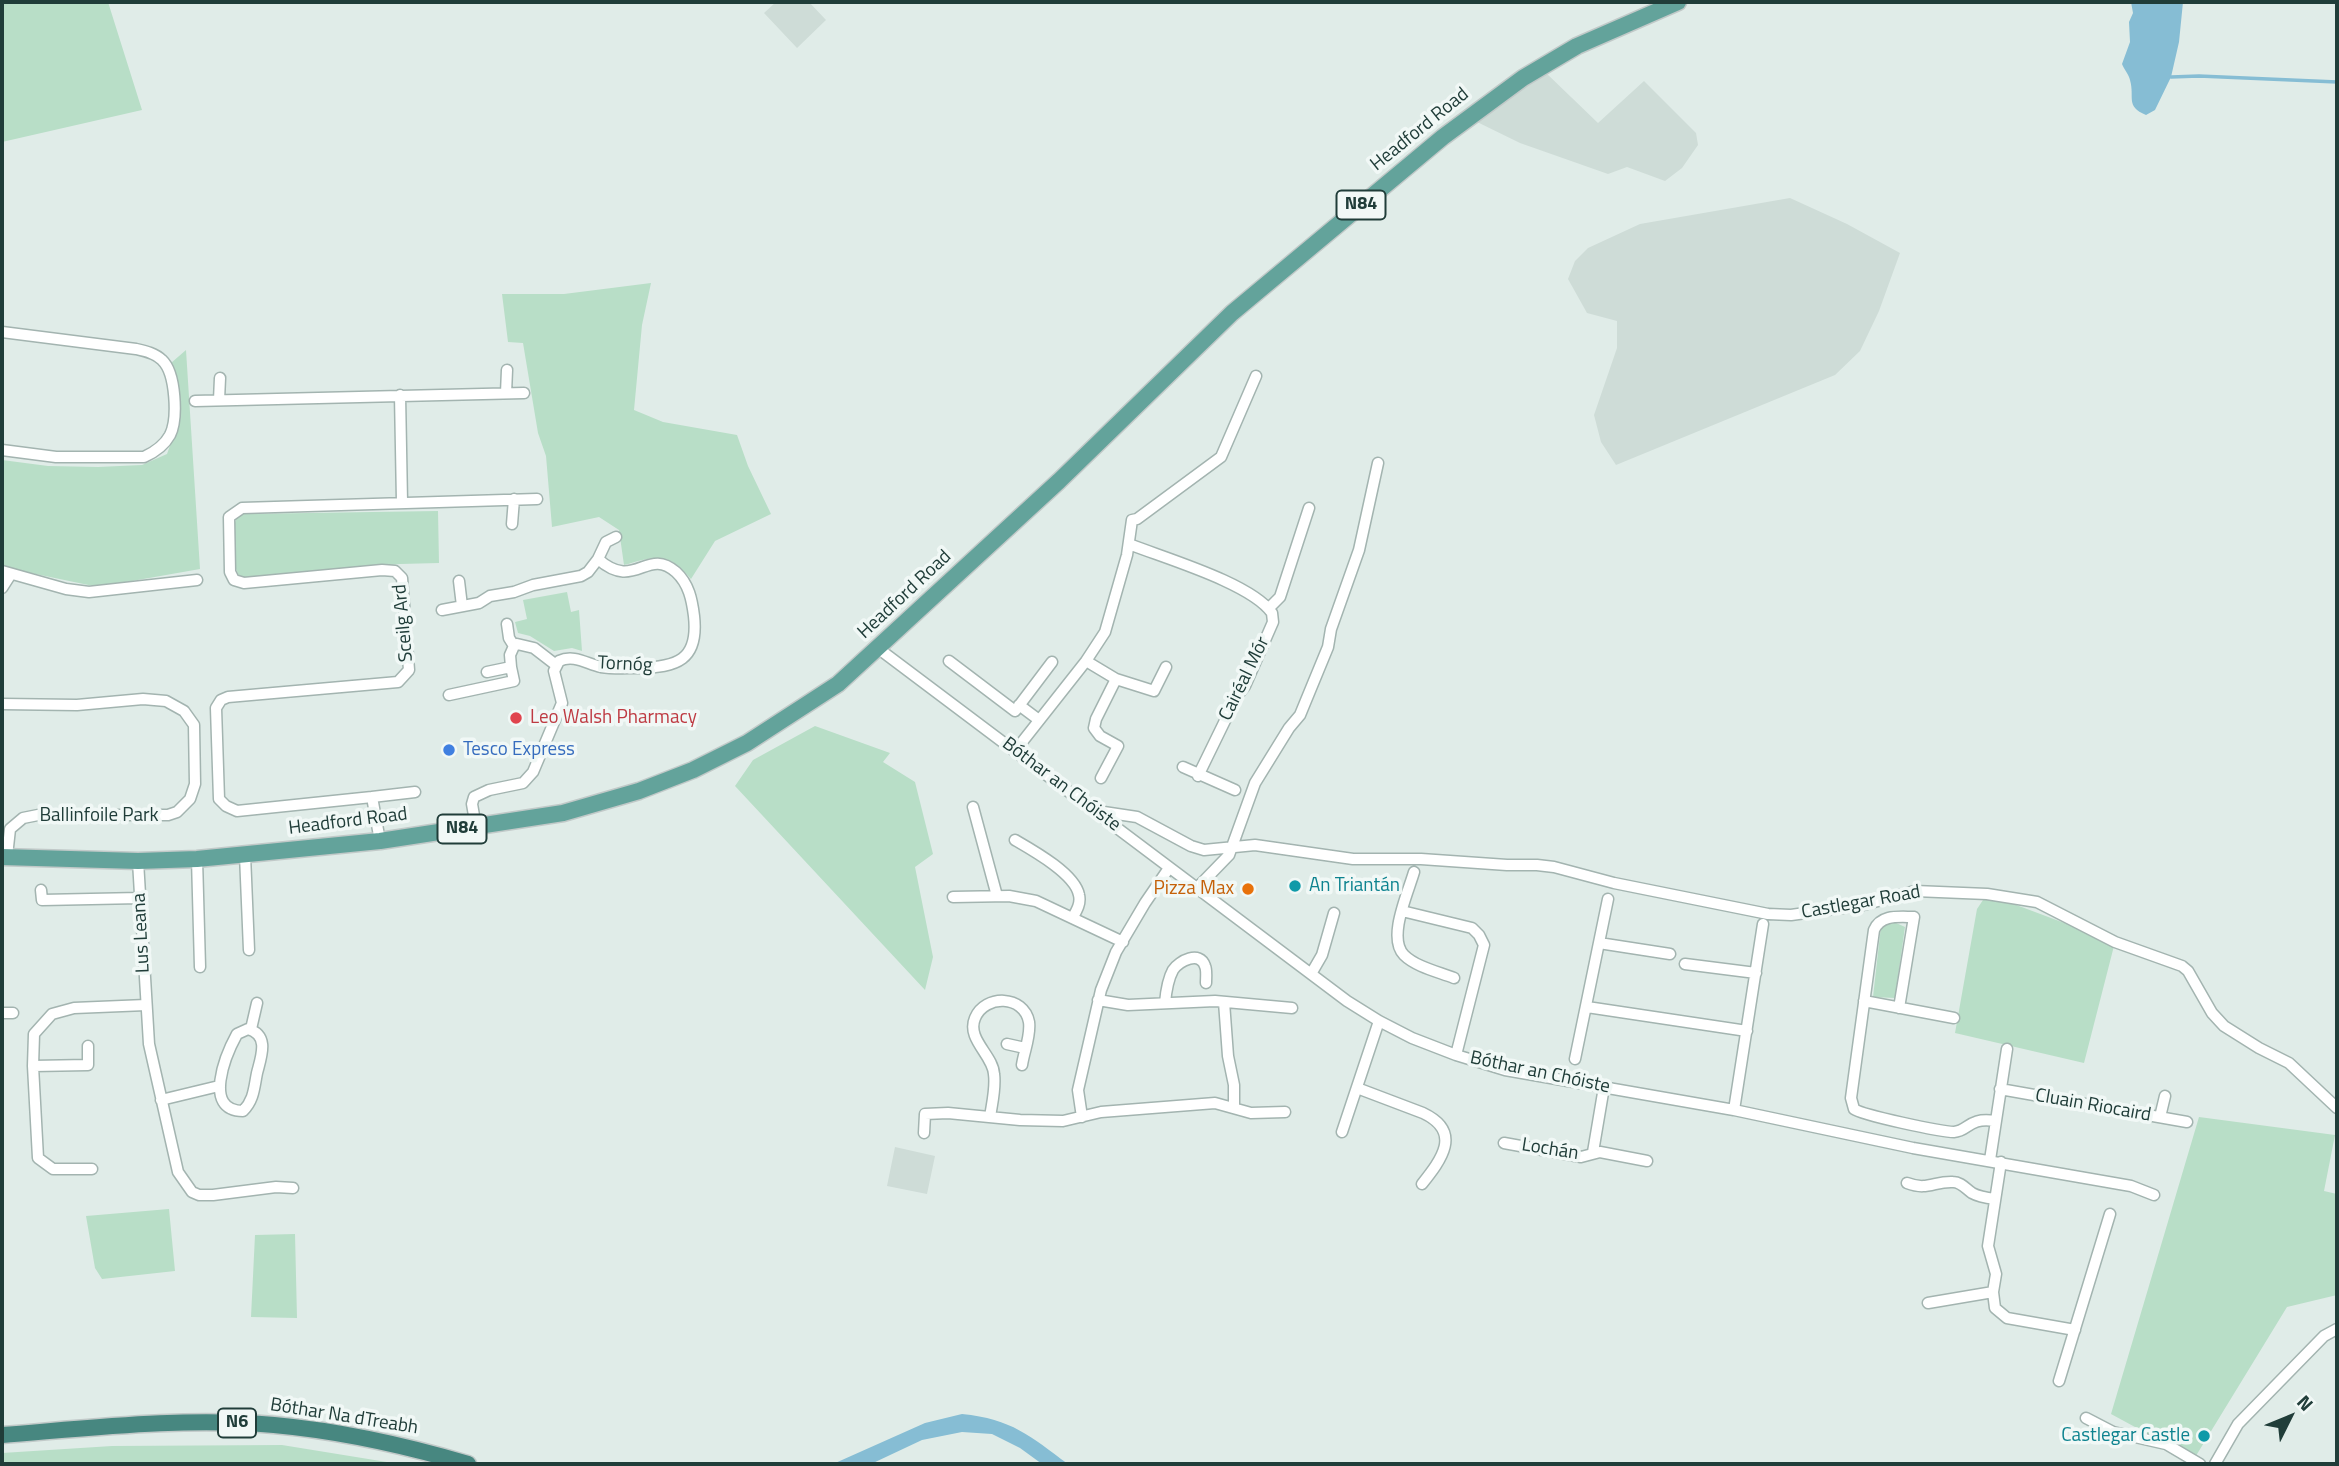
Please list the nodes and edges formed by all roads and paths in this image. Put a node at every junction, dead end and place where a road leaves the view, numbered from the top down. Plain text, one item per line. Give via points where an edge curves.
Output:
1 (1678, 2) edge
2 (2, 332) edge
3 (507, 370) dead end
4 (1256, 376) dead end
5 (219, 379) dead end
6 (506, 393) junction
7 (524, 393) dead end
8 (400, 396) junction
9 (219, 400) junction
10 (195, 401) dead end
11 (2, 450) edge
12 (1378, 463) dead end
13 (514, 499) junction
14 (537, 499) dead end
15 (402, 502) junction
16 (1309, 508) dead end
17 (512, 524) dead end
18 (615, 537) dead end
19 (1129, 544) junction
20 (598, 559) junction
21 (6, 573) edge
22 (197, 580) dead end
23 (459, 581) dead end
24 (2, 588) edge
25 (461, 606) junction
26 (1269, 608) junction
27 (442, 610) dead end
28 (506, 624) dead end
29 (514, 646) junction
30 (878, 649) junction
31 (949, 661) dead end
32 (1086, 661) junction
33 (1052, 662) dead end
34 (556, 665) junction
35 (511, 667) junction
36 (1166, 667) dead end
37 (487, 672) dead end
38 (1116, 679) junction
39 (449, 695) dead end
40 (2, 704) edge
41 (1019, 705) junction
42 (1039, 720) junction
43 (1015, 751) junction
44 (1183, 767) dead end
45 (1198, 776) junction
46 (1101, 778) dead end
47 (1235, 790) dead end
48 (415, 792) dead end
49 (372, 797) junction
50 (973, 807) dead end
51 (1096, 811) junction
52 (476, 827) junction
53 (1016, 840) dead end
54 (380, 841) junction
55 (1234, 847) junction
56 (245, 855) junction
57 (4, 856) edge
58 (197, 859) junction
59 (138, 861) junction
60 (1169, 868) junction
61 (1414, 872) dead end
62 (1196, 889) junction
63 (41, 890) dead end
64 (997, 896) junction
65 (953, 897) dead end
66 (140, 898) junction
67 (1608, 899) dead end
68 (1402, 911) junction
69 (1335, 913) dead end
70 (1073, 917) junction
71 (1763, 924) dead end
72 (1123, 942) junction
73 (1600, 943) junction
74 (249, 950) dead end
75 (1670, 954) dead end
76 (1685, 964) dead end
77 (200, 967) dead end
78 (1311, 974) junction
79 (1756, 974) junction
80 (1454, 978) dead end
81 (1206, 983) dead end
82 (1098, 1000) junction
83 (1864, 1001) junction
84 (1224, 1002) junction
85 (257, 1003) dead end
86 (1166, 1003) junction
87 (146, 1005) junction
88 (1587, 1007) junction
89 (1293, 1008) dead end
90 (1899, 1008) junction
91 (1954, 1018) dead end
92 (1379, 1021) junction
93 (251, 1029) junction
94 (1747, 1031) junction
95 (1007, 1044) dead end
96 (88, 1046) dead end
97 (1025, 1048) junction
98 (2007, 1049) dead end
99 (1456, 1055) junction
100 (1575, 1059) dead end
101 (1021, 1065) dead end
102 (33, 1066) junction
103 (219, 1086) junction
104 (1604, 1087) junction
105 (1357, 1088) junction
106 (2000, 1089) junction
107 (2165, 1096) dead end
108 (161, 1100) junction
109 (1234, 1108) junction
110 (2337, 1108) edge
111 (1734, 1110) junction
112 (1285, 1112) dead end
113 (990, 1117) junction
114 (1082, 1117) junction
115 (2160, 1117) junction
116 (1995, 1121) junction
117 (2187, 1122) dead end
118 (1342, 1132) dead end
119 (924, 1133) dead end
120 (1504, 1143) dead end
121 (1593, 1152) junction
122 (1990, 1160) junction
123 (1647, 1161) dead end
124 (2001, 1162) junction
125 (68, 1168) junction
126 (92, 1169) dead end
127 (67, 1181) dead end
128 (1907, 1183) dead end
129 (1422, 1184) dead end
130 (293, 1188) dead end
131 (2154, 1195) dead end
132 (1995, 1199) junction
133 (2110, 1214) dead end
134 (1993, 1292) junction
135 (1928, 1303) dead end
136 (2337, 1329) edge
137 (2075, 1330) junction
138 (2059, 1381) dead end
139 (2086, 1418) dead end
140 (2, 1435) edge
141 (468, 1464) edge
142 (2200, 1464) edge
143 (2215, 1464) edge

1 - 30 main road, Headford Road / N84 via 1577,46 1523,78 1443,137 1232,313
2 - 11 street via 151,353 169,370 174,407 169,437 144,457 78,458
3 - 6 street
4 - 19 street via 1221,457 1132,520
5 - 9 street
6 - 7 street
6 - 8 street
8 - 9 street
8 - 15 street
9 - 10 street
12 - 55 street via 1359,550 1328,647 1300,715 1255,783
13 - 14 street, Sceilg Ard
13 - 15 street, Sceilg Ard
13 - 17 street
15 - 49 street, Sceilg Ard via 242,508 229,517 234,580 244,583 395,571 402,578 409,670 398,682 221,700 216,708 219,799 237,811
16 - 26 street via 1280,597
18 - 20 street via 606,542
19 - 26 street via 1225,581
19 - 32 street via 1108,626
20 - 25 street via 581,576 533,584
20 - 34 street, Tornóg via 617,572 655,563 679,574 692,600 692,645 679,661 664,667 613,668 572,658
21 - 22 street via 89,592
21 - 24 street
23 - 25 street
25 - 27 street
26 - 45 street, Cairéal Mór via 1273,622
28 - 29 street
29 - 34 street via 530,646
29 - 35 street
30 - 43 street, Bóthar an Chóiste
30 - 52 main road, Headford Road / N84 via 808,704 693,771 563,813
31 - 41 street via 1015,711
32 - 38 street
32 - 42 street
33 - 41 street
34 - 52 street via 562,703 533,772 523,783 474,797
35 - 37 street
35 - 39 street via 514,681
36 - 38 street via 1154,691
38 - 46 street via 1094,728 1118,746
40 - 57 street, Ballinfoile Park via 166,701 184,711 194,725 196,777 190,799 168,815 23,818 10,829
41 - 42 street
42 - 43 street
43 - 51 street, Bóthar an Chóiste
44 - 45 street
45 - 47 street
48 - 49 street, Sceilg Ard
49 - 54 street
50 - 64 street
51 - 55 street, Castlegar Road via 1136,817 1204,850
51 - 60 street, Bóthar an Chóiste
52 - 54 main road, Headford Road / N84
53 - 70 street via 1075,884 1080,901
54 - 56 main road, Headford Road / N84
55 - 62 street
55 - 110 street, Castlegar Road via 1255,845 1353,859 1537,865 1768,914 1852,906 1915,891 2037,902 2115,942 2182,966 2224,1026 2289,1063
56 - 58 main road, Headford Road / N84
56 - 74 street
57 - 59 main road, Headford Road / N84
58 - 59 main road, Headford Road / N84
58 - 77 street
59 - 66 street, Lus Leana
60 - 62 street, Bóthar an Chóiste
60 - 72 street
61 - 68 street
62 - 78 street, Bóthar an Chóiste
63 - 66 street via 43,900
64 - 65 street
64 - 70 street via 1036,901
66 - 87 street, Lus Leana
67 - 73 street
68 - 80 street via 1396,933 1404,955
68 - 99 street via 1472,928 1484,945
69 - 78 street
70 - 72 street
71 - 79 street
72 - 82 street
73 - 75 street
73 - 88 street
76 - 79 street
78 - 92 street, Bóthar an Chóiste
79 - 94 street
81 - 86 street via 1202,960 1182,961 1171,974
82 - 86 street via 1128,1005
82 - 114 street via 1078,1090
83 - 90 street
83 - 90 street via 1876,925 1891,917 1914,917
83 - 116 street via 1851,1098 1854,1108 1955,1132 1976,1120
84 - 86 street
84 - 89 street
84 - 109 street
85 - 93 street
87 - 102 street via 75,1008 52,1014 34,1034
87 - 108 street, Lus Leana
88 - 94 street
88 - 100 street
90 - 91 street
92 - 99 street, Bóthar an Chóiste
92 - 105 street
93 - 103 street via 237,1034
93 - 103 street via 260,1036 263,1051 249,1106 243,1111 226,1107
94 - 111 street
95 - 97 street
96 - 102 street via 88,1065
97 - 101 street
97 - 113 street via 1029,1020 1019,1005 1002,1000 990,1003 975,1017 976,1040 994,1072
98 - 106 street
99 - 104 street, Bóthar an Chóiste via 1505,1070
102 - 125 street via 38,1158 53,1169
103 - 108 street
104 - 111 street, Bóthar an Chóiste
104 - 121 street, Lochán
105 - 118 street
105 - 129 street via 1423,1113 1439,1125 1446,1143 1444,1153
106 - 115 street, Cluain Riocaird
106 - 116 street
107 - 115 street
108 - 130 street, Lus Leana via 178,1172 192,1192 213,1195
109 - 112 street via 1251,1113
109 - 114 street via 1215,1103
111 - 122 street, Bóthar an Chóiste
113 - 114 street via 1050,1122
113 - 119 street via 925,1114
115 - 117 street, Cluain Riocaird
116 - 122 street
120 - 121 street, Lochán via 1581,1157
121 - 123 street, Lochán
122 - 124 street, Bóthar an Chóiste
124 - 131 street, Bóthar an Chóiste via 2131,1185
124 - 132 street
125 - 126 street
125 - 127 street
128 - 132 street via 1953,1182 1974,1195
132 - 134 street via 1988,1246 1996,1274
133 - 137 street
134 - 135 street
134 - 137 street via 1995,1308 2007,1318
136 - 143 street via 2324,1336 2238,1424
137 - 138 street
139 - 142 street via 2113,1432 2166,1444
140 - 141 highway, Bóthar Na dTreabh / N6 via 178,1424 272,1425 371,1439

